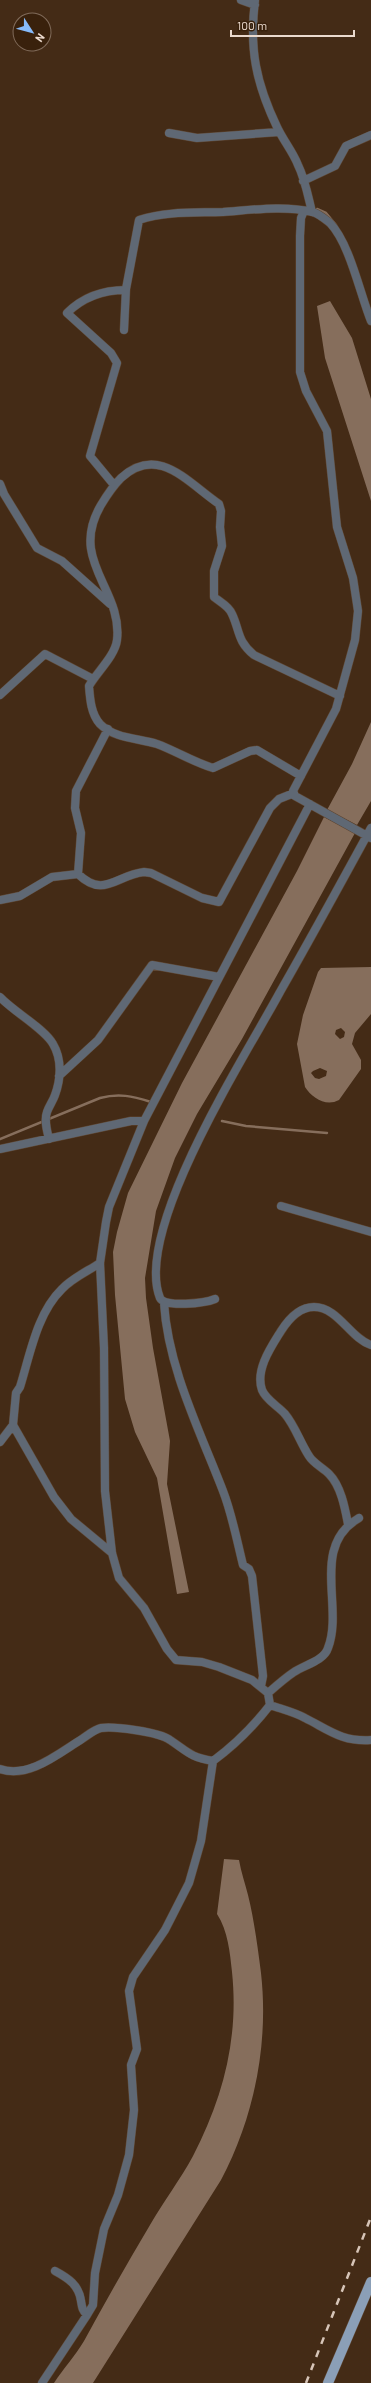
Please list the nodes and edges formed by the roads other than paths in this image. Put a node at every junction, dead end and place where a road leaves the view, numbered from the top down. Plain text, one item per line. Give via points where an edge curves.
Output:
1 (241, 0) edge
2 (255, 3) edge
3 (279, 132) junction
4 (169, 133) dead end
5 (371, 135) edge
6 (303, 182) junction
7 (308, 212) junction
8 (126, 290) junction
9 (371, 321) edge
10 (124, 330) dead end
11 (0, 484) edge
12 (114, 485) junction
13 (112, 605) junction
14 (93, 679) junction
15 (0, 695) edge
16 (340, 696) junction
17 (108, 729) junction
18 (301, 776) junction
19 (294, 793) junction
20 (310, 804) junction
21 (368, 834) edge
22 (78, 874) junction
23 (0, 900) edge
24 (220, 977) junction
25 (0, 997) edge
26 (59, 1076) junction
27 (144, 1121) junction
28 (49, 1139) junction
29 (0, 1149) edge
30 (281, 1206) dead end
31 (371, 1232) edge
32 (100, 1263) junction
33 (215, 1299) dead end
34 (164, 1303) junction
35 (371, 1345) edge
36 (13, 1425) junction
37 (0, 1442) edge
38 (359, 1518) dead end
39 (348, 1524) junction
40 (112, 1553) junction
41 (262, 1686) junction
42 (268, 1693) junction
43 (270, 1705) junction
44 (371, 1740) edge
45 (213, 1761) junction
46 (0, 1770) edge
47 (55, 2271) dead end
48 (371, 2282) edge
49 (86, 2315) junction
50 (42, 2383) edge
51 (328, 2383) edge

1 - 2 street
2 - 3 street via 254,63 257,79
3 - 4 street via 196,138
3 - 6 street via 298,164
5 - 6 street via 346,146 335,166
6 - 7 street
7 - 8 street via 283,209 177,212 155,214 139,220
7 - 9 street via 330,224 336,232 349,258
7 - 16 street via 301,218 300,236 300,372 306,391 327,431 337,527 350,564 357,598 355,640
8 - 10 street
8 - 12 street via 100,292 75,305 67,313 111,353 117,363 90,456
11 - 13 street via 37,548 62,561
12 - 13 street via 94,518 89,540 91,554
12 - 16 street via 133,468 142,464 161,464 219,504 222,511 222,546 214,571 214,597 232,614 245,647 254,654
13 - 14 street via 116,629 115,648
14 - 15 street via 46,654
14 - 17 street via 89,686 94,714 100,724
16 - 18 street via 331,721
17 - 18 street via 124,737 156,744 213,768 257,750
17 - 22 street via 76,790 74,808 81,833
18 - 19 street
19 - 20 street
19 - 22 street via 279,799 270,808 219,902 202,898 150,873 140,872 103,886 91,884
20 - 21 street
20 - 24 street
21 - 34 street via 218,1103 174,1195 157,1257 155,1282
22 - 23 street via 52,877 20,896
24 - 26 street via 152,965 98,1040
24 - 27 street
25 - 26 street via 53,1044 57,1054
26 - 28 street via 56,1095 46,1113
27 - 28 street via 131,1121
27 - 32 street via 109,1207
28 - 29 street
30 - 31 street
32 - 36 street via 63,1287 51,1301 16,1393
32 - 40 street via 104,1348 105,1491
33 - 34 street via 206,1303
34 - 41 street via 169,1342 175,1362 223,1492 243,1565 249,1569 252,1576
35 - 39 street via 359,1339 332,1314 314,1307 302,1310 289,1319 266,1355 261,1376 262,1389 267,1397 284,1413 310,1458 332,1477
36 - 37 street
36 - 40 street via 54,1498 71,1519
38 - 39 street
39 - 42 street via 332,1554 331,1635 328,1649 321,1657 294,1671
40 - 41 street via 119,1578 144,1608 176,1660 202,1662 219,1667
41 - 42 street
42 - 43 street
43 - 44 street via 303,1716 341,1738
43 - 45 street via 238,1742
45 - 46 street via 181,1750 169,1739 155,1734 100,1728 43,1763 24,1771 11,1773
45 - 49 street via 202,1841 189,1883 165,1930 133,1977 129,1991 137,2049 131,2065 134,2110 130,2155 104,2229 95,2273 93,2305
47 - 49 street via 75,2284 82,2310
48 - 51 main road
49 - 50 street

